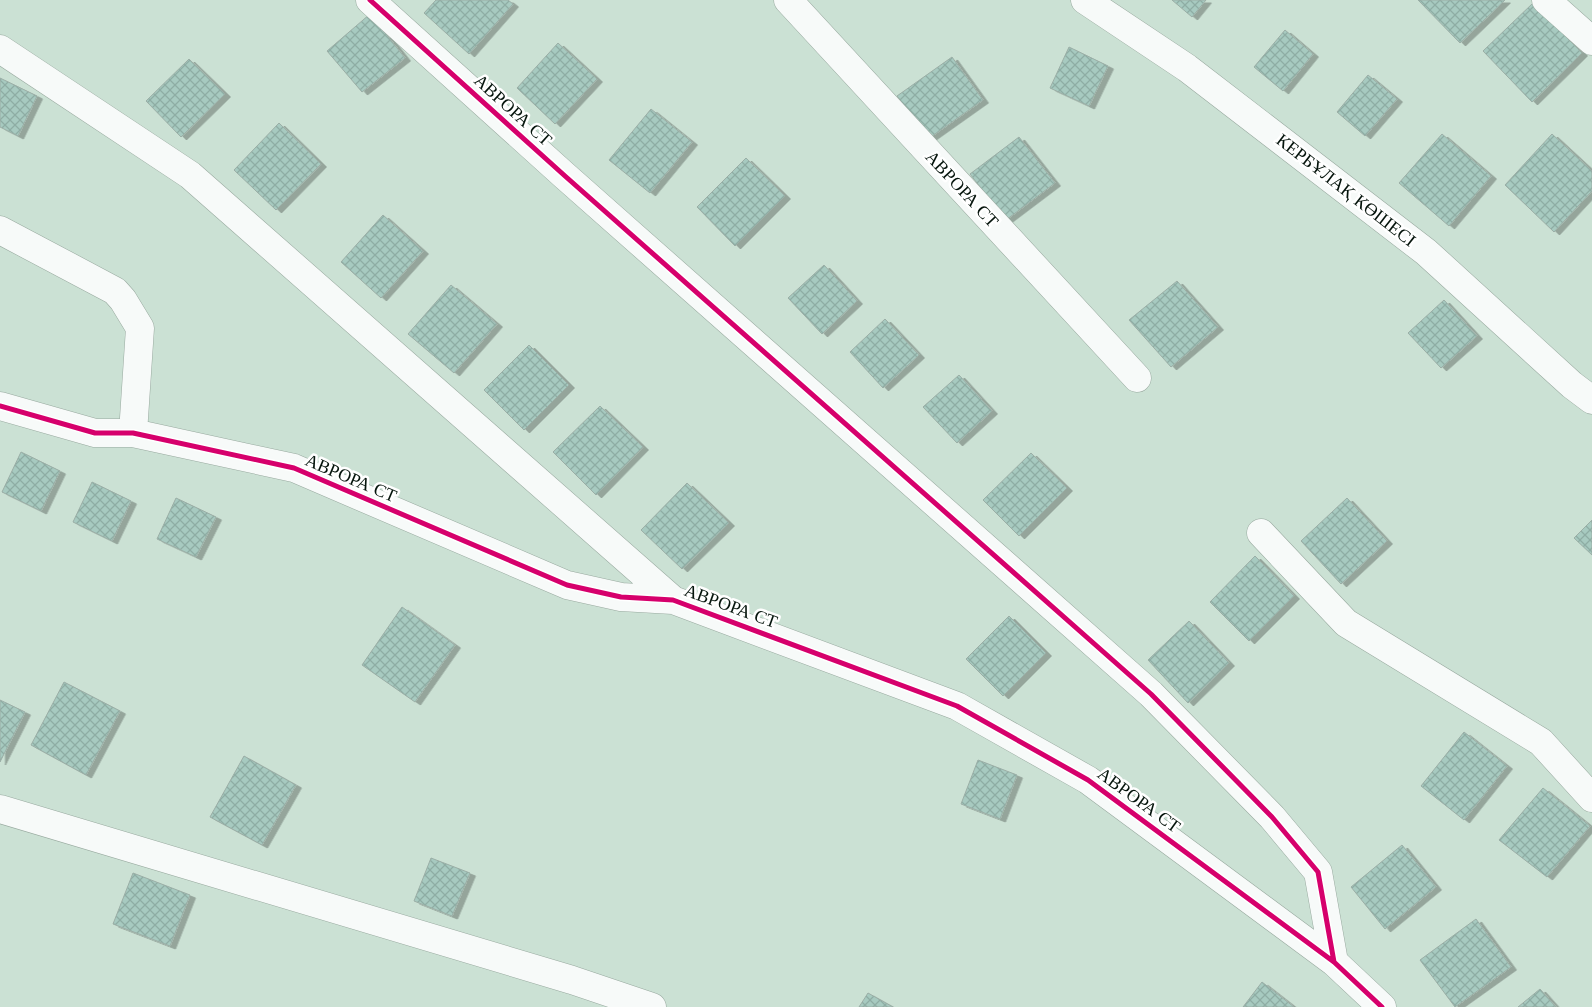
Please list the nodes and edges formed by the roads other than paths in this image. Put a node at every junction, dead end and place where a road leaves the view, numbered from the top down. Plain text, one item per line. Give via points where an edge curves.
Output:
1 (370, 0) edge
2 (788, 0) edge
3 (1085, 0) edge
4 (1546, 0) edge
5 (1592, 41) edge
6 (0, 49) edge
7 (0, 230) edge
8 (1137, 378) dead end
9 (1592, 400) edge
10 (0, 406) edge
11 (133, 433) junction
12 (1261, 533) dead end
13 (674, 600) junction
14 (1592, 798) edge
15 (0, 809) edge
16 (1334, 962) junction
17 (652, 1007) edge
18 (1382, 1007) edge

1 - 16 street, АВРОРА СТ via 1151,694 1272,817 1318,872
2 - 8 street, АВРОРА СТ
3 - 9 street, КЕРБҰЛАҚ КӨШЕСІ via 1187,68 1426,252
4 - 5 street
6 - 13 street via 190,175
7 - 11 street via 115,291 123,300 140,328
10 - 11 street, АВРОРА СТ via 95,433
11 - 13 street, АВРОРА СТ via 294,468 567,585 621,597
12 - 14 street via 1346,623 1541,742
13 - 16 street, АВРОРА СТ via 957,706 1088,780
15 - 17 street via 572,980
16 - 18 street, АВРОРА СТ

